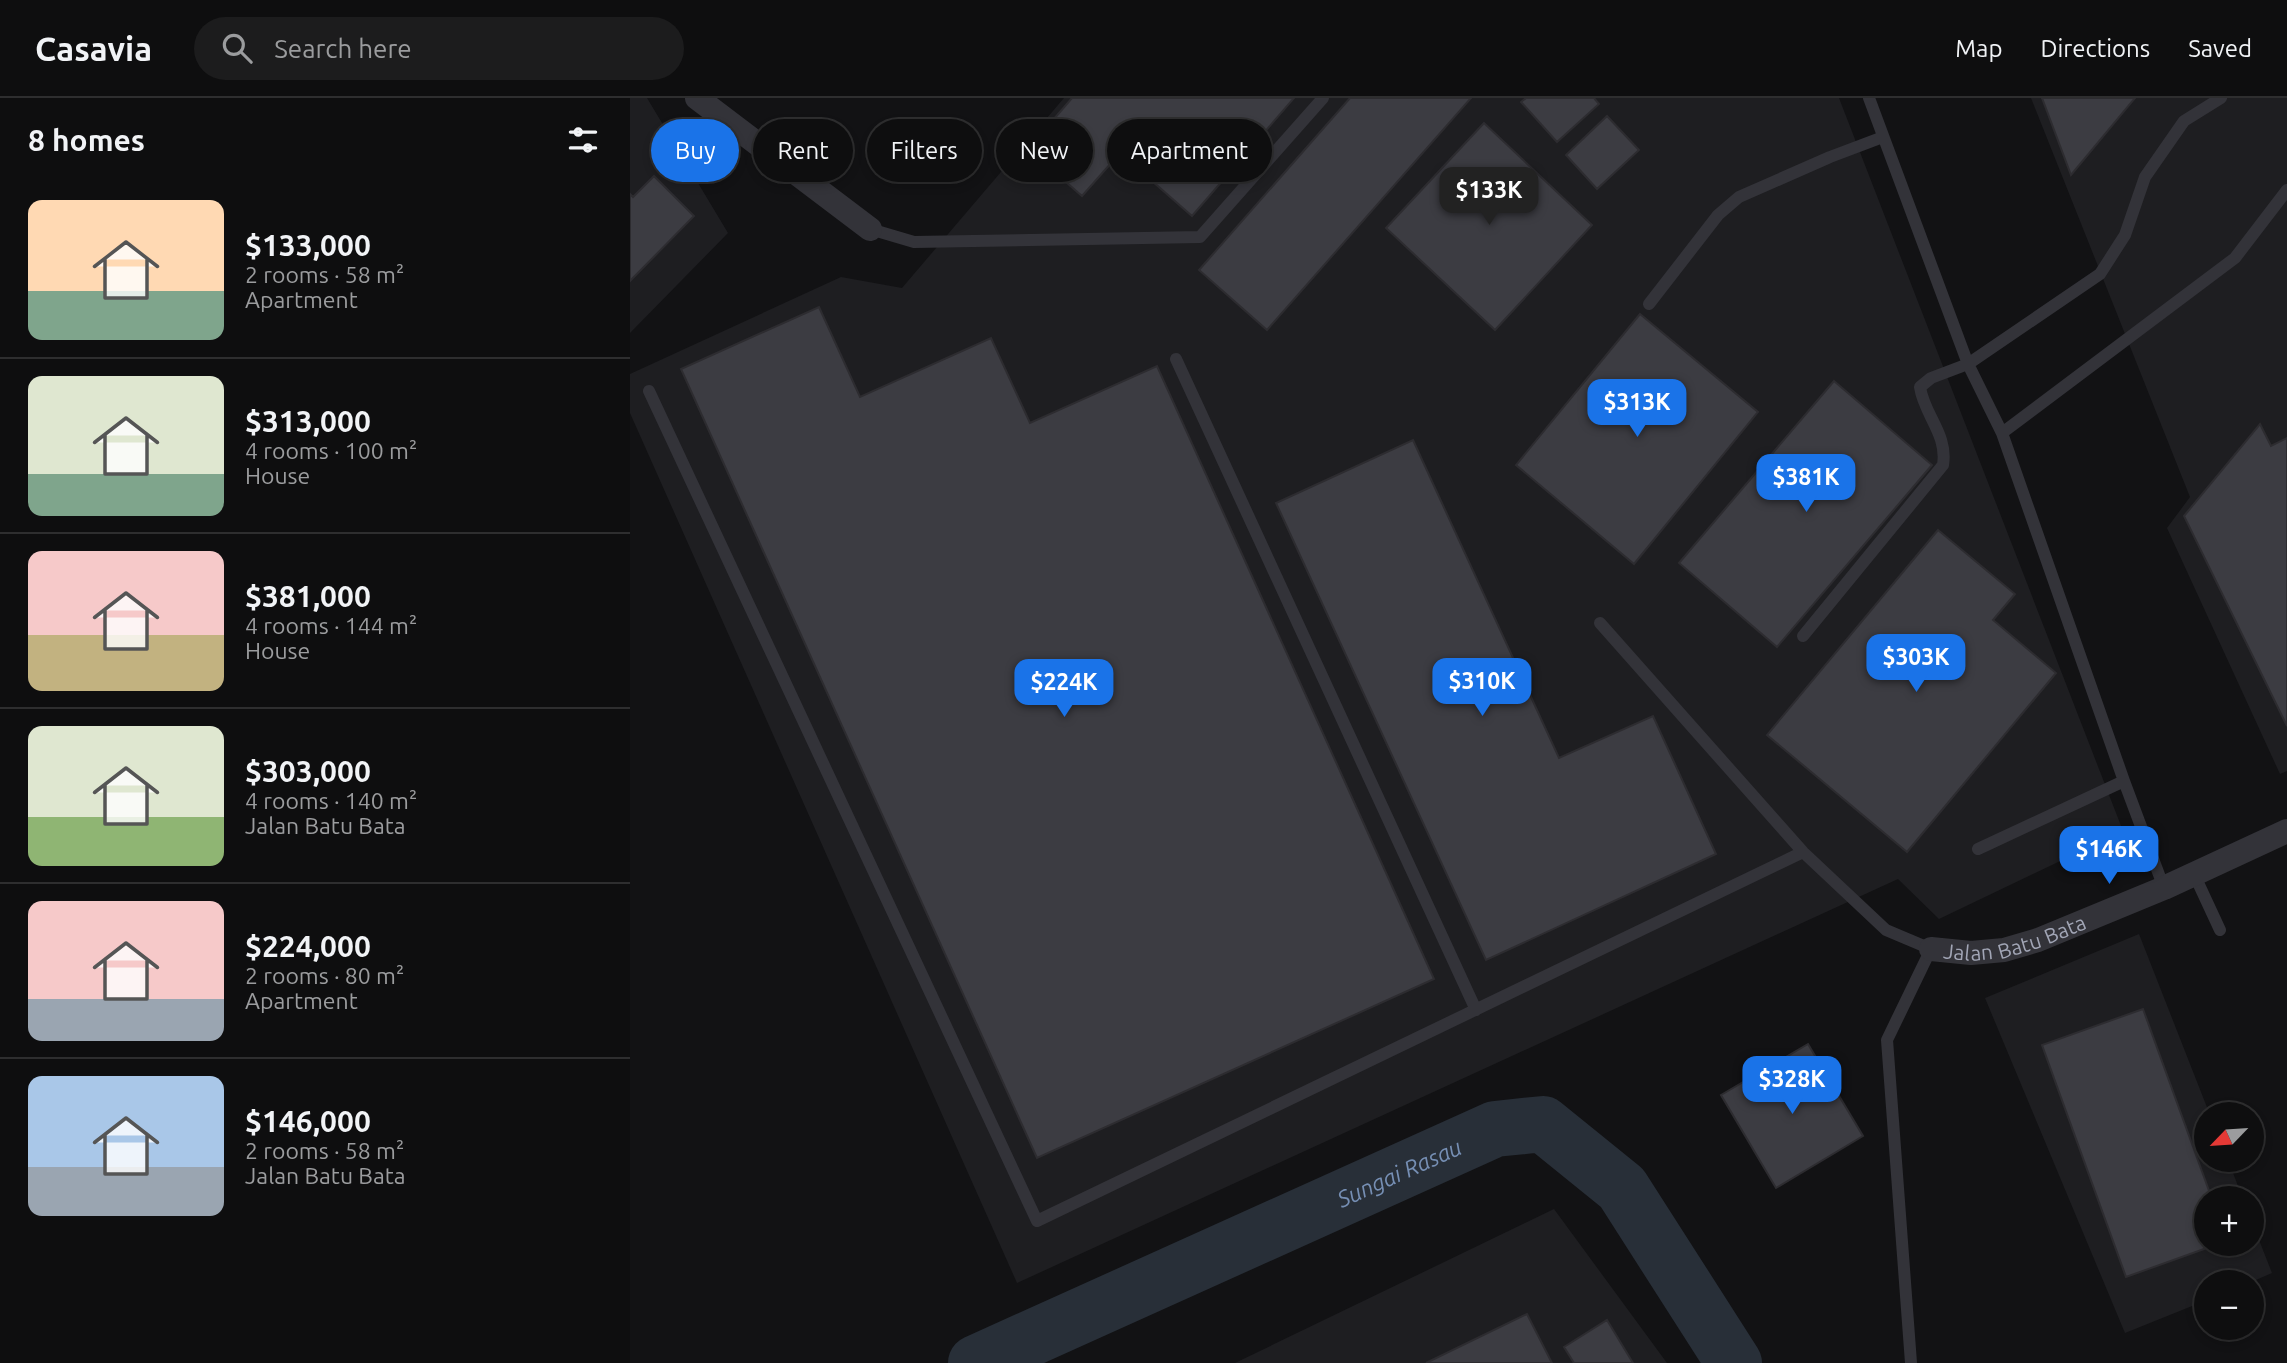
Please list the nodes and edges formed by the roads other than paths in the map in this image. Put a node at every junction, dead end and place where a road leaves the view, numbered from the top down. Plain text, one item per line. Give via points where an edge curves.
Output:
1 (697, 98) edge
2 (1323, 98) edge
3 (1869, 98) edge
4 (2221, 98) edge
5 (1884, 137) junction
6 (2287, 190) edge
7 (870, 229) joint
8 (1648, 304) dead end
9 (1176, 359) dead end
10 (1968, 365) junction
11 (649, 391) dead end
12 (2002, 433) junction
13 (1600, 623) dead end
14 (1803, 636) dead end
15 (2124, 781) junction
16 (2287, 831) edge
17 (1978, 849) dead end
18 (1803, 852) junction
19 (2194, 874) junction
20 (2164, 888) junction
21 (2220, 930) dead end
22 (1931, 949) junction
23 (1476, 1010) junction
24 (1910, 1363) edge

1 - 7 street
2 - 7 lane via 1200,237 914,242
3 - 5 lane
4 - 10 lane via 2185,121 2145,177 2125,235 2100,274
5 - 8 lane via 1739,197 1718,215
5 - 10 lane
6 - 12 lane via 2235,258
9 - 23 lane
10 - 12 lane
10 - 14 lane via 1931,378 1920,387 1922,401 1942,436 1943,465
11 - 23 lane via 1037,1221
12 - 15 lane
13 - 18 lane
15 - 17 lane
15 - 20 lane
16 - 19 street, Jalan Batu Bata
18 - 22 lane via 1886,930
18 - 23 lane
19 - 20 street, Jalan Batu Bata
19 - 21 lane
20 - 22 street, Jalan Batu Bata via 2004,950
22 - 24 lane via 1887,1040

